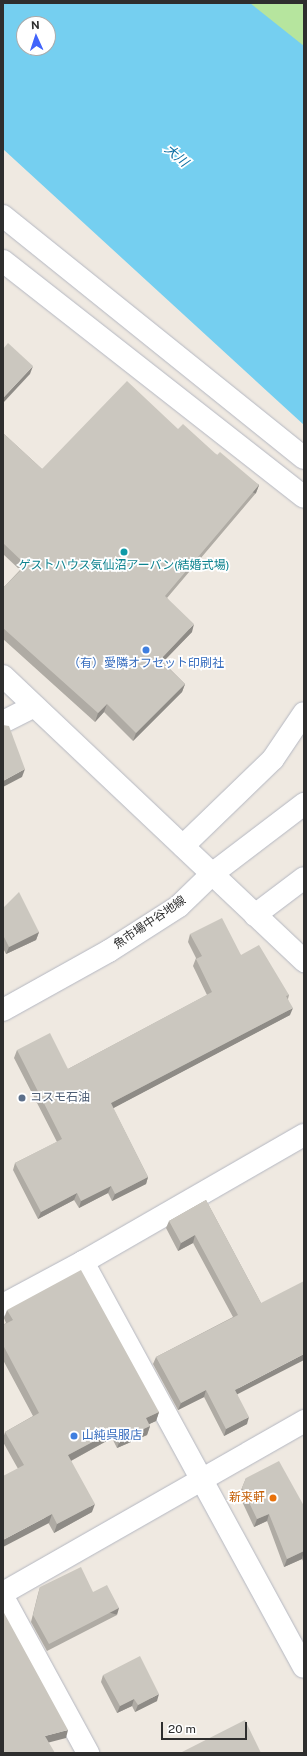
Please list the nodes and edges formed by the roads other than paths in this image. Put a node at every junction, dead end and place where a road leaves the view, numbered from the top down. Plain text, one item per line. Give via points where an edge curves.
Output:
1 (3, 216) edge
2 (3, 261) edge
3 (304, 458) edge
4 (304, 497) edge
5 (3, 676) edge
6 (34, 706) junction
7 (304, 713) edge
8 (3, 722) edge
9 (304, 804) edge
10 (183, 846) junction
11 (212, 874) junction
12 (304, 878) edge
13 (255, 915) junction
14 (304, 961) edge
15 (3, 1010) edge
16 (304, 1135) edge
17 (83, 1262) junction
18 (3, 1305) edge
19 (304, 1421) edge
20 (201, 1479) junction
21 (3, 1594) edge
22 (3, 1597) edge
23 (304, 1667) edge
24 (88, 1753) edge

1 - 3 street
2 - 4 street
5 - 6 street
6 - 8 street
6 - 10 street
7 - 10 street via 273,759
9 - 11 street, 魚市場中谷地線
10 - 11 street
11 - 13 street
11 - 15 street, 魚市場中谷地線 via 180,906
12 - 13 street
13 - 14 street
16 - 17 street
17 - 18 street
17 - 20 street
19 - 20 street
20 - 21 street
20 - 23 street
22 - 24 street

